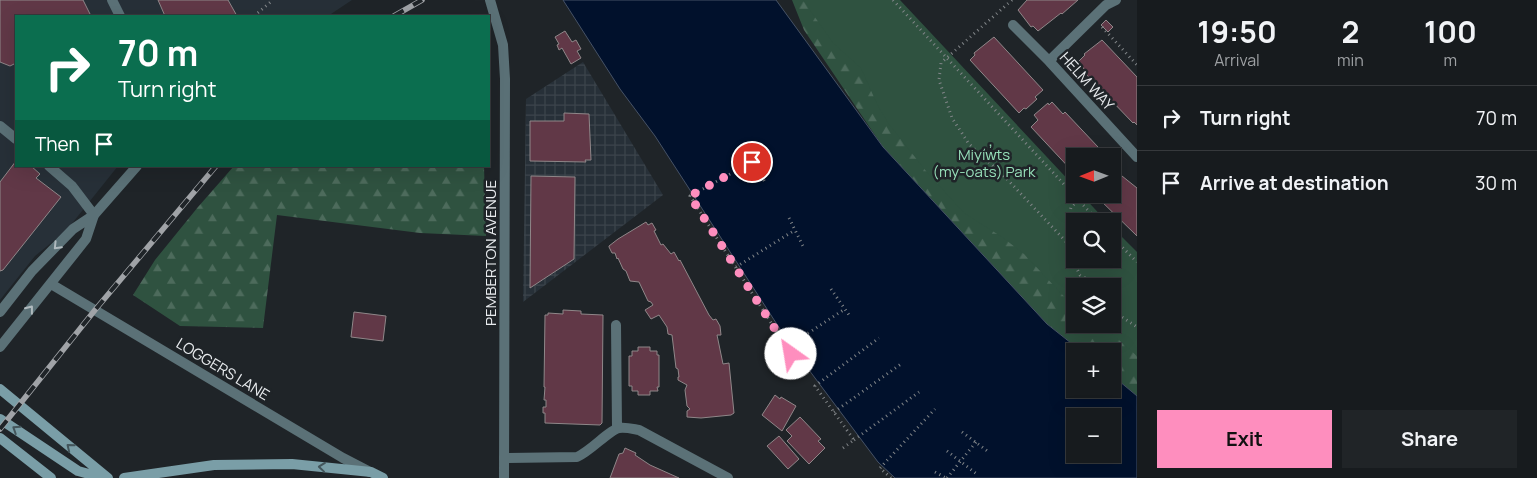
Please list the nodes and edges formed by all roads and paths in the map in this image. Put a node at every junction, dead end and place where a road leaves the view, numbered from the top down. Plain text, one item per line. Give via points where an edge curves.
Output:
1 (112, 0) edge
2 (273, 0) edge
3 (490, 0) edge
4 (893, 0) edge
5 (1012, 0) edge
6 (1116, 0) edge
7 (120, 15) edge
8 (255, 15) edge
9 (1099, 24) dead end
10 (1013, 25) dead end
11 (947, 58) junction
12 (1048, 61) junction
13 (1137, 65) edge
14 (0, 126) edge
15 (15, 138) edge
16 (749, 154) dead end
17 (1137, 157) edge
18 (752, 162) junction
19 (50, 167) edge
20 (136, 167) edge
21 (766, 184) dead end
22 (1066, 187) edge
23 (1081, 203) edge
24 (1090, 213) edge
25 (94, 215) junction
26 (789, 218) dead end
27 (795, 230) junction
28 (1066, 242) edge
29 (1121, 246) edge
30 (804, 248) dead end
31 (1137, 262) edge
32 (736, 267) junction
33 (1077, 268) edge
34 (1085, 278) edge
35 (51, 284) junction
36 (831, 289) dead end
37 (844, 309) junction
38 (0, 312) edge
39 (849, 315) dead end
40 (1121, 315) edge
41 (616, 325) dead end
42 (1137, 327) edge
43 (879, 338) dead end
44 (0, 347) edge
45 (787, 347) junction
46 (777, 364) dead end
47 (901, 364) dead end
48 (0, 389) edge
49 (919, 392) dead end
50 (935, 409) dead end
51 (834, 412) junction
52 (0, 419) edge
53 (617, 428) junction
54 (962, 432) dead end
55 (0, 438) edge
56 (854, 440) junction
57 (976, 442) junction
58 (843, 448) dead end
59 (947, 451) dead end
60 (990, 453) dead end
61 (504, 458) junction
62 (960, 462) junction
63 (370, 472) junction
64 (935, 472) dead end
65 (978, 475) dead end
66 (51, 478) edge
67 (104, 478) edge
68 (108, 478) edge
69 (124, 478) edge
70 (383, 478) edge
71 (504, 478) edge
72 (728, 478) edge
73 (891, 478) edge
74 (946, 478) edge

1 - 7 street
2 - 8 path
3 - 61 street, PEMBERTON AVENUE via 503,44 505,79
4 - 11 path
5 - 11 path
6 - 12 street via 1106,5
9 - 13 path
10 - 12 street, HELM WAY
11 - 22 path
11 - 28 path via 941,63 939,80 952,118 969,144
12 - 17 street, HELM WAY
14 - 15 street
16 - 18 path
18 - 21 path
18 - 32 path via 690,196
19 - 25 street via 72,186
20 - 25 street
23 - 24 path
25 - 35 street via 86,239
25 -> 38 street via 73,229 32,271
26 - 27 path
27 - 30 path
27 - 32 path
29 - 31 path
32 - 45 path
33 - 34 path
44 -> 35 street
35 - 63 street, LOGGERS LANE
36 - 37 path
37 - 39 path
37 - 45 path
40 - 42 path
41 - 53 street
43 - 51 path via 815,386
45 - 46 path via 791,354
47 - 51 path
68 -> 48 street
49 - 56 path
50 - 73 path via 880,468
51 - 56 path
67 -> 52 street via 78,471
53 - 61 street via 578,457
53 - 72 street via 639,430
54 - 57 path
55 - 66 street
56 - 58 path
57 - 60 path
57 - 62 path
59 - 62 path
61 - 71 street, PEMBERTON AVENUE
62 - 65 path
62 - 74 path
63 -> 69 street via 292,464 214,465
63 - 70 street, LOGGERS LANE
64 - 74 path

